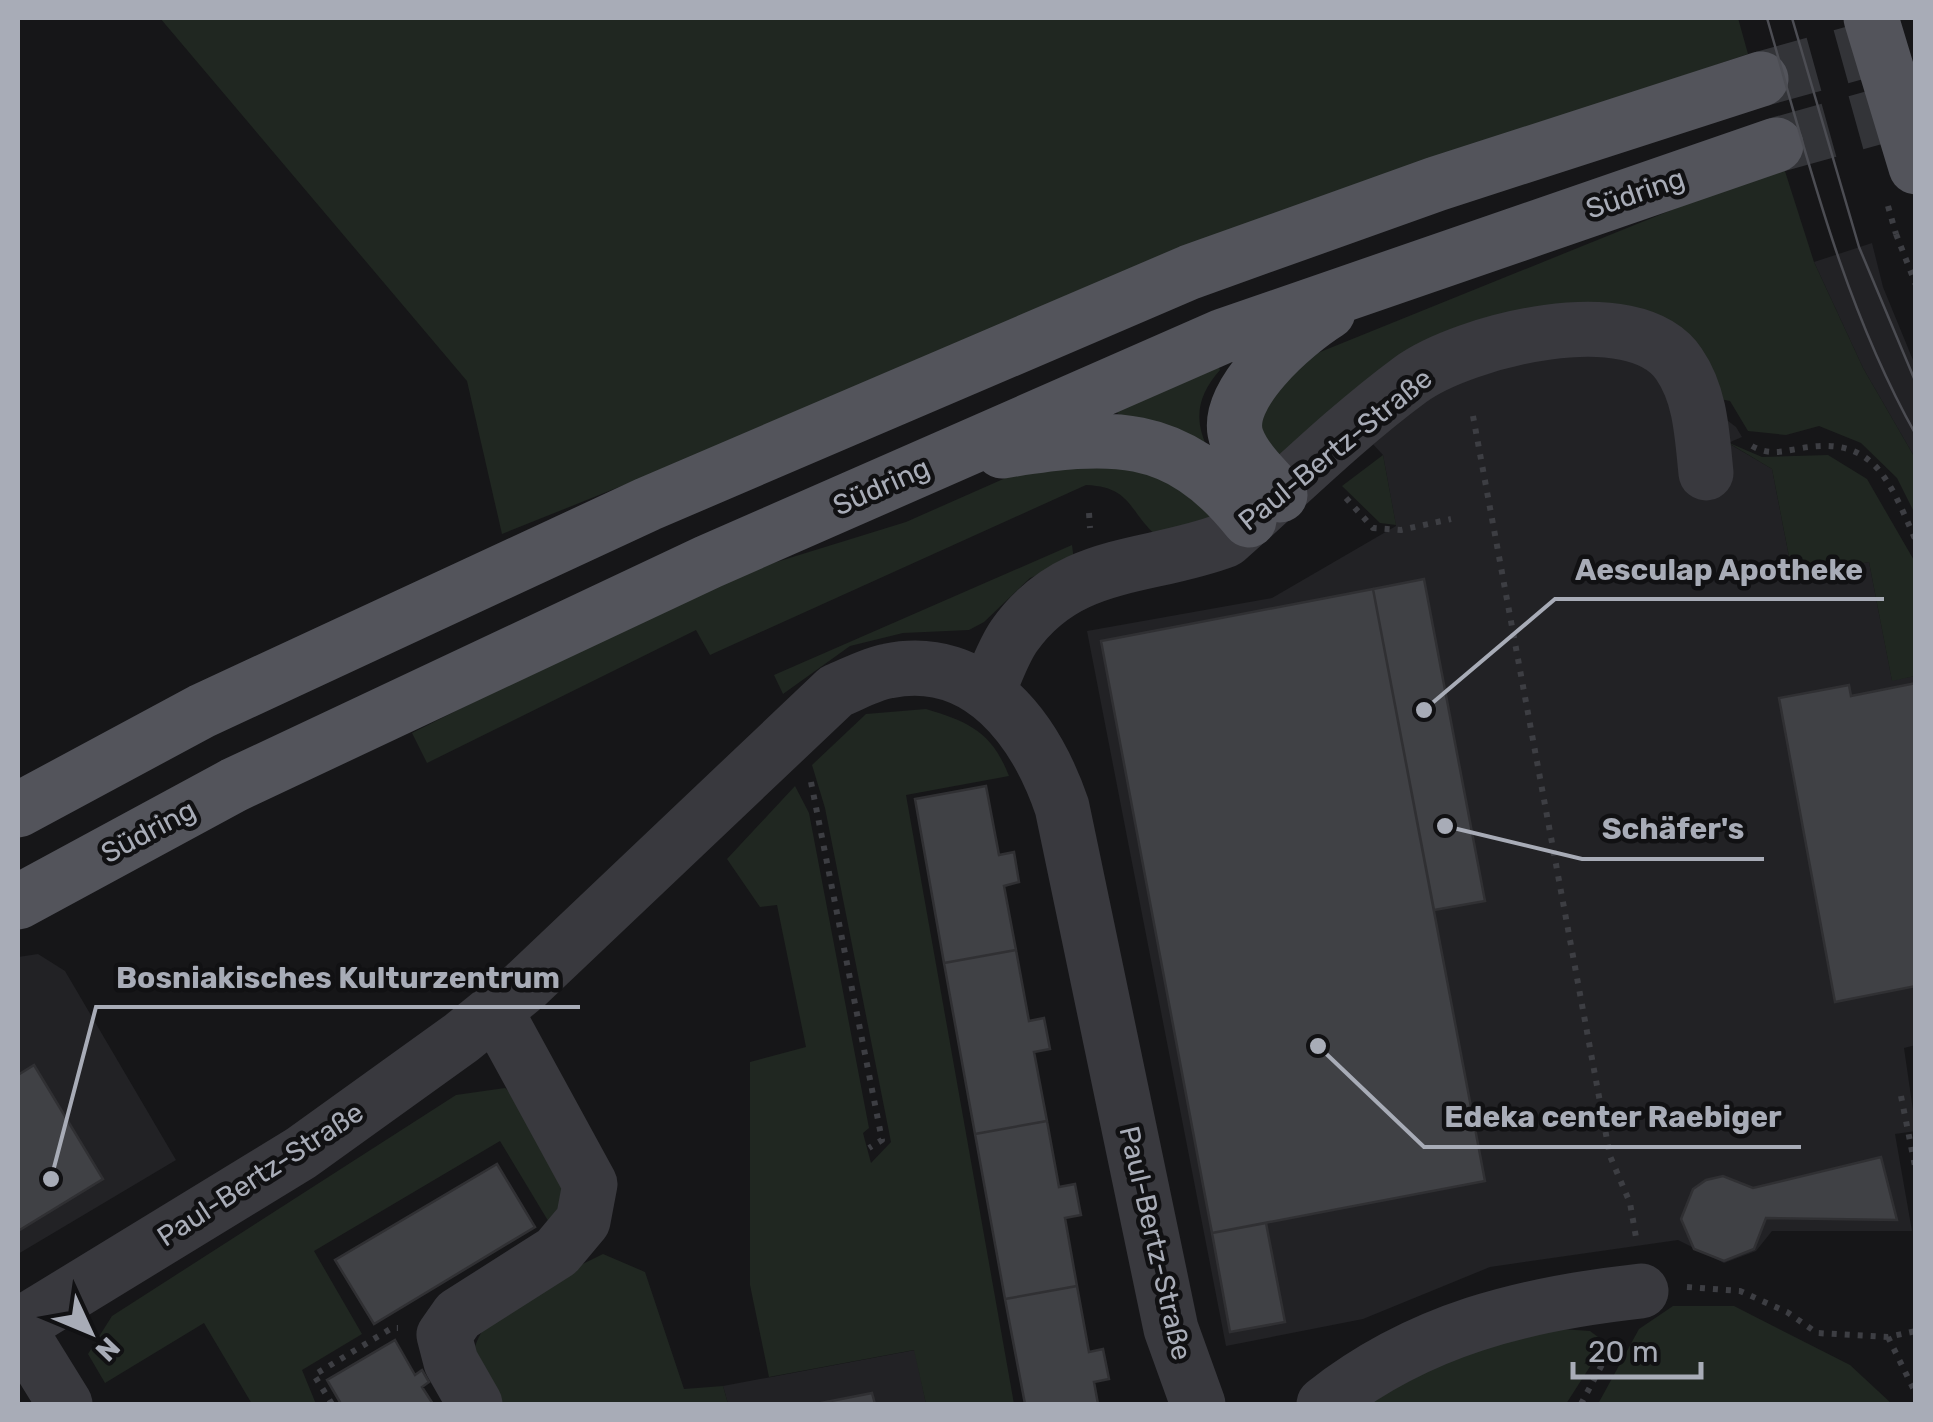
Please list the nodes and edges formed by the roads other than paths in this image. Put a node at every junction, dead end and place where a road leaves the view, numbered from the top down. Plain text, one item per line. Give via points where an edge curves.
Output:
1 (1871, 18) edge
2 (1761, 80) tunnel mouth
3 (1776, 145) tunnel mouth
4 (1916, 167) edge
5 (1388, 278) junction
6 (930, 464) junction
7 (1706, 473) dead end
8 (1264, 507) junction
9 (988, 691) junction
10 (18, 810) edge
11 (18, 902) edge
12 (495, 1010) junction
13 (1639, 1266) road end
14 (18, 1327) edge
15 (65, 1404) edge
16 (476, 1404) edge
17 (1198, 1404) edge
18 (1324, 1404) edge

1 - 4 main road, bridge
2 - 10 main road via 1436,184 1190,272 648,504 202,712
3 - 5 main road, Südring
5 - 6 main road, Südring via 1223,336
5 - 8 main road via 1289,342 1236,408 1236,438
6 - 8 main road via 1061,444 1154,446
6 - 11 main road, Südring via 234,785
7 - 8 street, Paul-Bertz-Straße via 1700,417 1678,360 1647,338 1608,329 1562,331 1455,356 1411,379
8 - 9 street, Paul-Bertz-Straße via 1226,540 1081,577 1042,603 1013,638
9 - 12 street, Paul-Bertz-Straße via 939,670 888,671 836,690
9 - 17 street, Paul-Bertz-Straße via 1046,761 1062,807 1171,1329
12 - 14 street, Paul-Bertz-Straße via 301,1154
12 - 16 street via 590,1184 584,1221 557,1252 458,1315 444,1336
13 - 18 street via 1552,1301 1450,1329
14 - 15 street, Paul-Bertz-Straße

